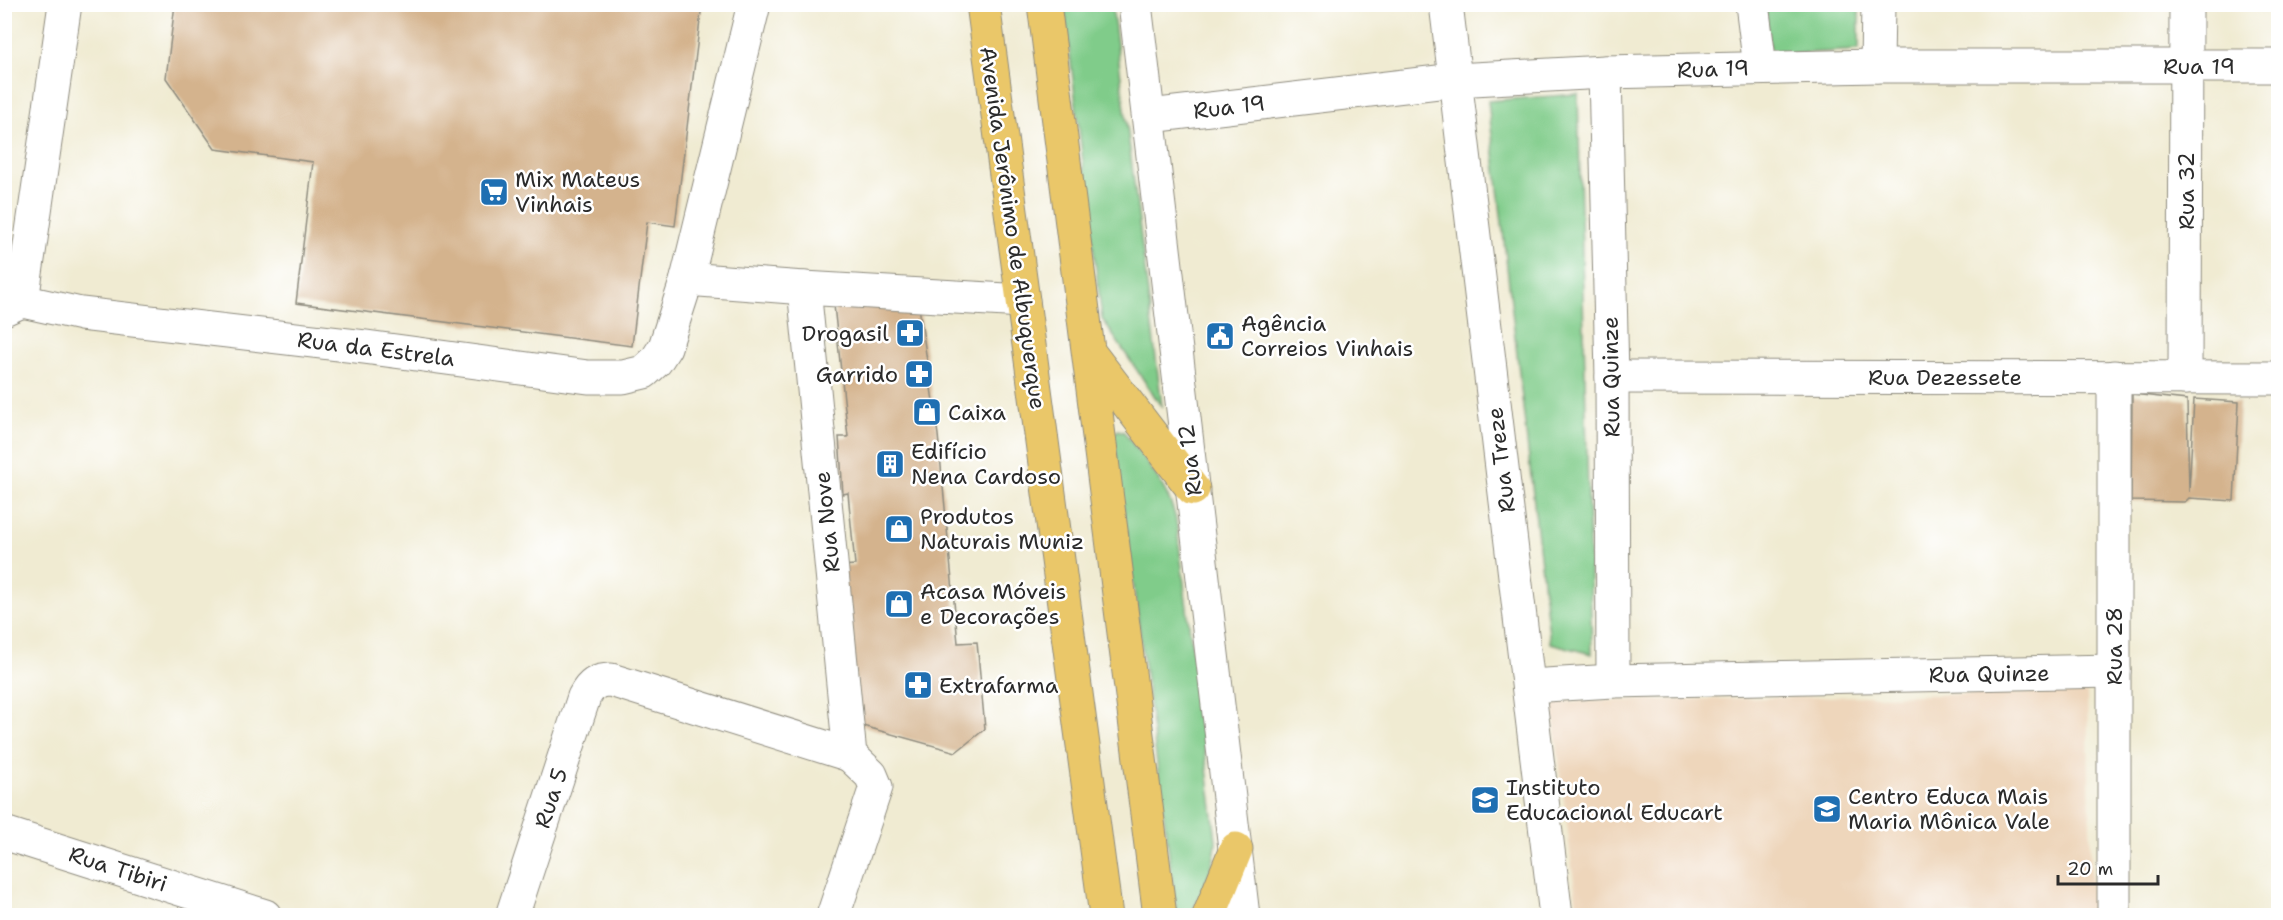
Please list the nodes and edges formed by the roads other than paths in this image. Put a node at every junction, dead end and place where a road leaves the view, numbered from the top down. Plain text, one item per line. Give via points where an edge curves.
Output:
1 (65, 4) edge
2 (754, 4) edge
3 (983, 4) edge
4 (1044, 4) edge
5 (1135, 4) edge
6 (1446, 4) edge
7 (1752, 4) edge
8 (1878, 4) edge
9 (2186, 4) edge
10 (1877, 66) junction
11 (2186, 66) junction
12 (2278, 66) edge
13 (1760, 67) junction
14 (1605, 72) junction
15 (1455, 80) junction
16 (1150, 116) junction
17 (687, 279) junction
18 (804, 288) junction
19 (1023, 301) junction
20 (13, 305) edge
21 (1089, 353) junction
22 (1612, 377) junction
23 (2114, 378) junction
24 (2185, 378) junction
25 (2278, 378) edge
26 (1193, 489) junction
27 (2114, 671) junction
28 (1613, 681) junction
29 (1528, 686) junction
30 (850, 755) junction
31 (4, 832) edge
32 (1236, 849) junction
33 (265, 915) edge
34 (512, 915) edge
35 (833, 915) edge
36 (1106, 915) edge
37 (1160, 915) edge
38 (1209, 915) edge
39 (1243, 915) edge
40 (1556, 915) edge
41 (2114, 915) edge

1 - 20 street, Rua da Estrela
2 - 17 street, Rua da Estrela
3 - 19 main road, Avenida Jerônimo de Albuquerque
4 - 21 main road
5 - 16 street, Rua 12
6 - 15 street, Rua Treze
7 - 13 street
8 - 10 street
9 - 11 street, Rua 32
10 - 11 street, Rua 19
10 - 13 street, Rua 19
11 - 12 street, Rua 19
11 - 24 street, Rua 32
13 - 14 street, Rua 19
14 - 15 street, Rua 19
14 - 22 street, Rua Quinze
15 - 16 street, Rua 19
15 - 29 street, Rua Treze
16 - 26 street, Rua 12
17 - 18 street
17 - 20 street, Rua da Estrela via 665,347 656,361 644,372 623,377 588,376
18 - 19 street
18 - 30 street, Rua Nove
19 - 36 main road, Avenida Jerônimo de Albuquerque
21 - 26 main road
21 - 37 main road
22 - 23 street, Rua Dezessete
22 - 28 street, Rua Quinze
23 - 24 street, Rua Dezessete
23 - 27 street, Rua 28
24 - 25 street, Rua Dezessete
26 - 32 street, Rua 12
27 - 28 street, Rua Quinze
27 - 41 street, Rua 28
28 - 29 street, Rua Quinze
29 - 40 street, Rua Treze
30 - 34 street, Rua 5 via 611,680 594,683 584,697
30 - 35 street via 871,775 876,787
31 - 33 street, Rua Tibiri
32 - 38 main road
32 - 39 street, Rua 12

